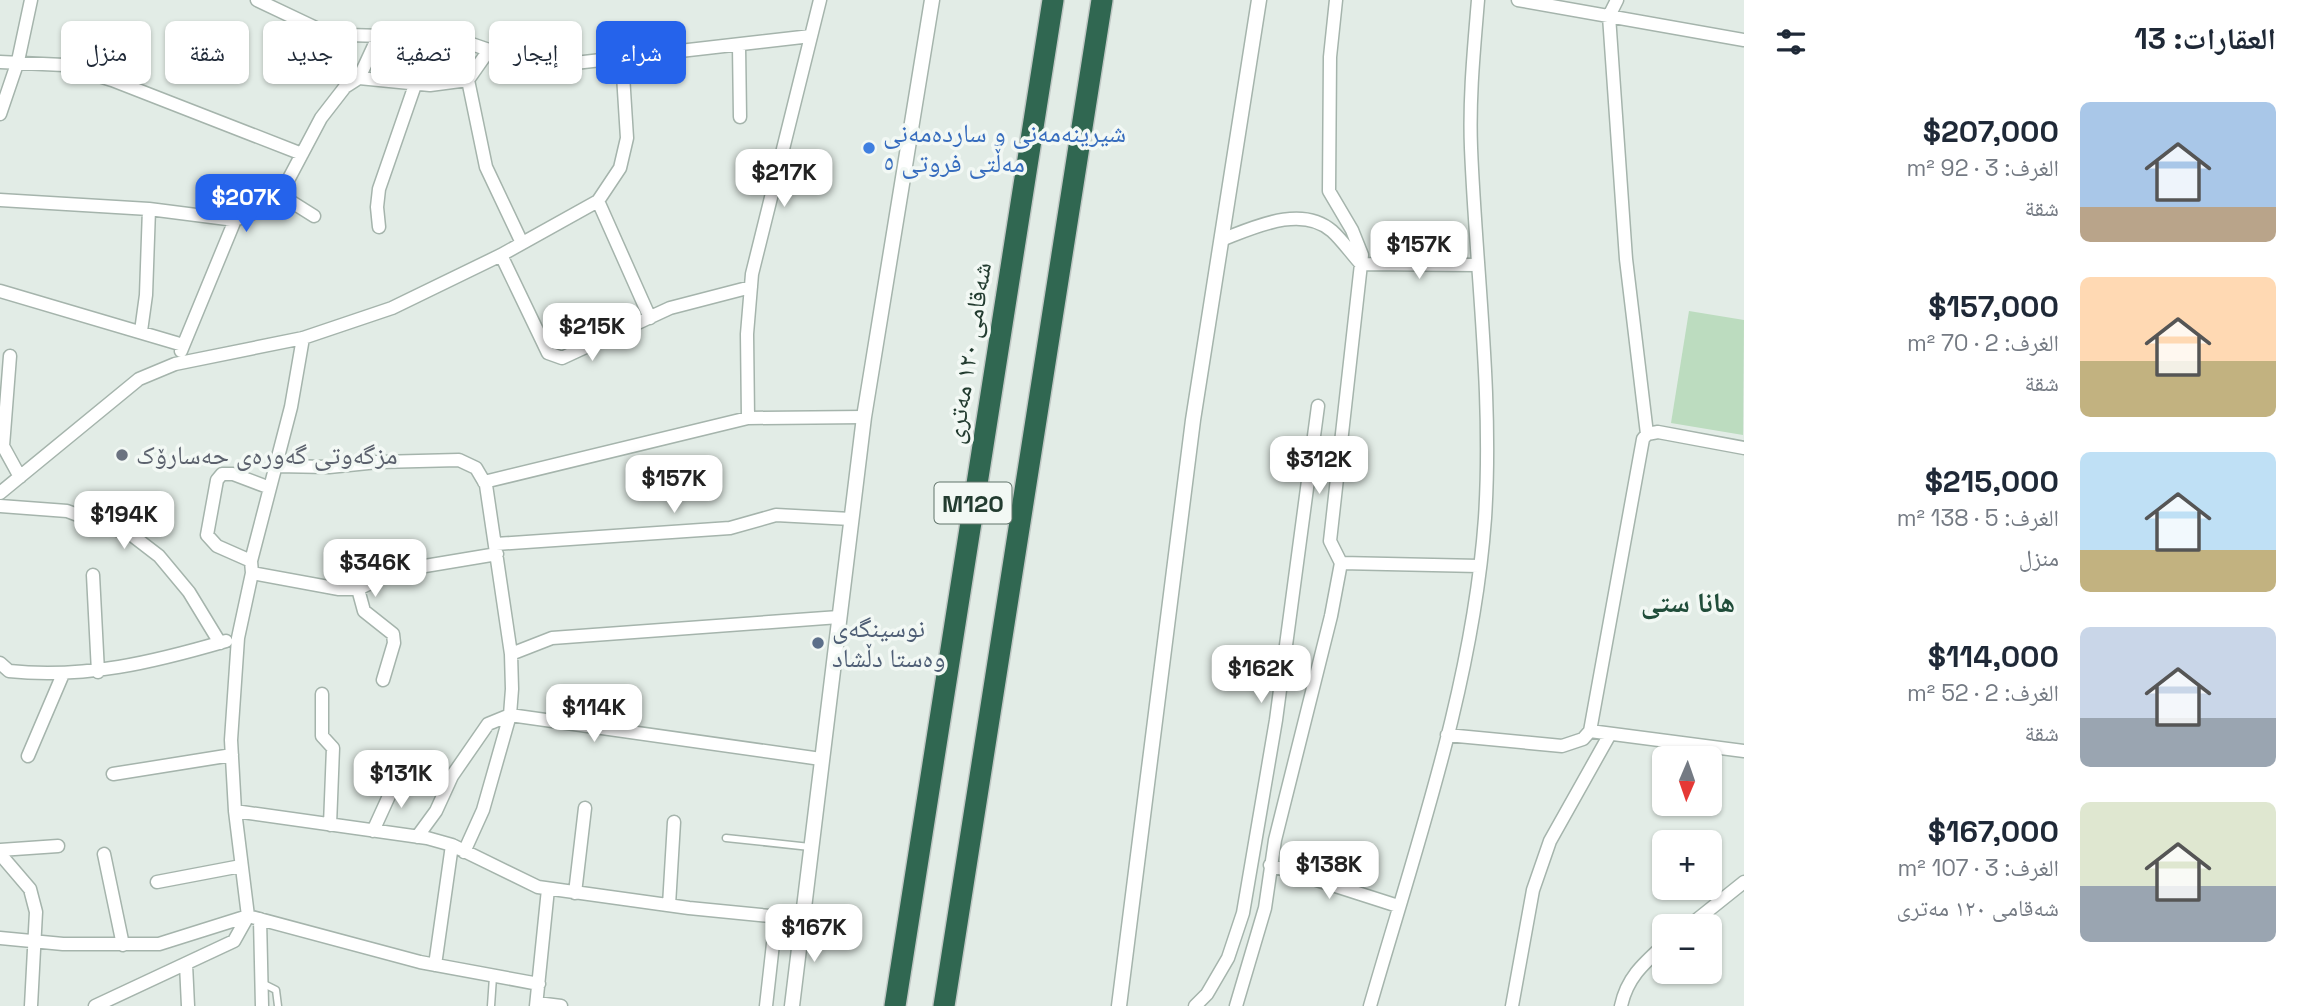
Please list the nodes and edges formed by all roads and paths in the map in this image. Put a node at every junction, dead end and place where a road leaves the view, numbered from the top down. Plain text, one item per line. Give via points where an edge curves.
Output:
1 (31, 0) edge
2 (257, 0) edge
3 (820, 0) edge
4 (932, 0) edge
5 (1054, 0) edge
6 (1102, 0) edge
7 (1259, 0) edge
8 (1336, 0) edge
9 (1478, 0) edge
10 (1518, 0) edge
11 (1617, 0) edge
12 (276, 3) edge
13 (1609, 16) junction
14 (371, 36) edge
15 (811, 36) junction
16 (1744, 40) edge
17 (475, 45) edge
18 (739, 46) junction
19 (489, 50) joint
20 (371, 52) edge
21 (686, 52) edge
22 (18, 61) junction
23 (0, 62) edge
24 (475, 70) edge
25 (359, 78) junction
26 (453, 84) edge
27 (469, 84) edge
28 (623, 84) edge
29 (415, 85) junction
30 (0, 114) edge
31 (740, 117) dead end
32 (302, 153) junction
33 (279, 194) junction
34 (0, 200) edge
35 (598, 201) junction
36 (149, 209) junction
37 (314, 216) dead end
38 (235, 220) junction
39 (379, 226) dead end
40 (1221, 240) junction
41 (521, 241) junction
42 (501, 255) junction
43 (1360, 264) junction
44 (1479, 265) junction
45 (751, 287) junction
46 (0, 291) edge
47 (650, 318) junction
48 (141, 331) junction
49 (303, 338) junction
50 (183, 345) junction
51 (10, 356) dead end
52 (175, 364) junction
53 (1318, 407) dead end
54 (748, 418) junction
55 (864, 418) junction
56 (1647, 434) junction
57 (1744, 448) edge
58 (276, 466) junction
59 (20, 477) junction
60 (484, 482) junction
61 (270, 488) junction
62 (0, 493) edge
63 (0, 506) edge
64 (851, 519) junction
65 (497, 549) junction
66 (1341, 563) junction
67 (1479, 566) junction
68 (252, 567) junction
69 (93, 575) dead end
70 (358, 589) junction
71 (839, 617) junction
72 (238, 638) junction
73 (220, 643) junction
74 (511, 654) junction
75 (0, 663) edge
76 (99, 672) junction
77 (63, 674) junction
78 (383, 681) dead end
79 (322, 694) dead end
80 (510, 715) junction
81 (1590, 731) junction
82 (1610, 734) junction
83 (1447, 735) junction
84 (1744, 751) edge
85 (232, 755) junction
86 (28, 756) dead end
87 (821, 759) junction
88 (113, 774) dead end
89 (399, 774) dead end
90 (585, 808) dead end
91 (235, 811) junction
92 (674, 822) dead end
93 (330, 825) junction
94 (373, 831) junction
95 (417, 837) junction
96 (726, 838) dead end
97 (452, 845) junction
98 (58, 846) dead end
99 (810, 847) junction
100 (0, 852) edge
101 (464, 852) junction
102 (104, 854) dead end
103 (1270, 865) junction
104 (241, 866) junction
105 (157, 882) dead end
106 (1744, 882) edge
107 (548, 889) junction
108 (575, 893) junction
109 (669, 905) junction
110 (1398, 906) junction
111 (1704, 914) edge
112 (254, 917) junction
113 (776, 917) junction
114 (801, 919) junction
115 (0, 938) edge
116 (35, 943) junction
117 (123, 945) junction
118 (1652, 956) edge
119 (186, 964) junction
120 (435, 965) junction
121 (493, 977) junction
122 (262, 983) junction
123 (539, 984) junction
124 (537, 1005) edge
125 (31, 1006) edge
126 (95, 1006) edge
127 (188, 1006) edge
128 (262, 1006) edge
129 (278, 1006) edge
130 (491, 1006) edge
131 (561, 1006) edge
132 (766, 1006) edge
133 (792, 1006) edge
134 (895, 1006) edge
135 (944, 1006) edge
136 (1119, 1006) edge
137 (1195, 1006) edge
138 (1236, 1006) edge
139 (1370, 1006) edge
140 (1512, 1006) edge
141 (1620, 1006) edge

1 - 22 street
2 - 12 street
3 - 15 street
4 - 55 street
5 - 134 highway, شەقامی ١٢٠ مەتری / M120
6 - 135 highway, M120
7 - 40 street
8 - 43 street via 1330,57 1329,191 1358,244
9 - 44 street via 1471,121
10 - 13 street
11 - 13 street
12 - 14 street via 318,29
13 - 16 street
13 - 56 street via 1626,259
15 - 18 street
15 - 45 street
17 - 19 street
18 - 21 street
18 - 31 street
19 - 24 street
20 - 25 street
22 - 23 street
22 - 30 street
22 - 32 street via 64,65 112,80
25 - 29 street
25 - 32 street via 345,87 321,118
26 - 29 street
27 - 41 street via 486,167
28 - 35 street via 626,138 620,168
29 - 39 street via 379,189
32 - 33 street
33 - 37 street
33 - 38 street via 264,209
34 - 36 street
35 - 41 street
35 - 47 street
36 - 38 street
36 - 48 street
38 - 50 street
40 - 43 street via 1269,222 1296,219 1332,231
40 - 136 street via 1169,593
41 - 42 street
42 - 47 street via 552,356 562,358
42 - 49 street via 392,308
43 - 44 street
43 - 66 street via 1330,541
44 - 67 street via 1487,451
45 - 47 street via 670,308
45 - 54 street
46 - 48 street
48 - 50 street
49 - 52 street
49 - 58 street
50 - 52 street
51 - 59 street via 3,446
52 - 59 street via 139,379
53 - 137 street via 1276,720 1243,913 1228,958
54 - 55 street
54 - 60 street
55 - 64 street
56 - 57 street via 1658,432
56 - 81 street via 1639,449
58 - 60 street via 459,460 476,468
58 - 61 street
59 - 62 street
60 - 65 street
61 - 68 street
61 - 68 street via 233,474 222,474 217,480 207,535 217,547
63 - 73 street via 68,511 133,536 159,556 189,592
64 - 65 street via 776,515 730,528
64 - 71 street
65 - 70 street via 395,571
65 - 74 street
66 - 67 street
66 - 103 street
67 - 83 street
68 - 70 street via 339,589
68 - 72 street
69 - 76 street
70 - 78 street via 363,611 393,634
71 - 74 street via 552,638
71 - 87 street
72 - 73 street
72 - 85 street
73 - 76 street
74 - 80 street
75 - 77 street via 9,671
76 - 77 street
77 - 86 street
79 - 93 street via 322,736 333,748
80 - 87 street
80 - 95 street via 488,724
80 - 101 street via 483,810
81 - 82 street
81 - 83 street via 1583,739 1562,746
82 - 84 street
82 - 140 street via 1550,841 1533,890
83 - 110 street
85 - 88 street
85 - 91 street
87 - 99 street
89 - 94 street
90 - 108 street
91 - 93 street
91 - 104 street
92 - 109 street
93 - 94 street
94 - 95 street
95 - 97 street
96 - 99 lane
97 - 101 street
97 - 120 street
98 - 100 street
99 - 114 street
100 - 116 street via 30,889 36,912
101 - 107 street
102 - 117 street
103 - 110 street
103 - 138 street via 1265,908
104 - 105 street
104 - 112 street
106 - 111 street
107 - 108 street
107 - 123 street
108 - 109 street
109 - 113 street
110 - 139 street
112 - 117 street via 159,944
112 - 119 street via 234,941
112 - 120 street
112 - 122 street
113 - 114 street
113 - 132 street
114 - 133 street
115 - 116 street
116 - 117 street
116 - 125 street
118 - 141 street via 1633,974
119 - 126 street
119 - 127 street
120 - 121 street
121 - 123 street
121 - 130 lane
122 - 128 street
122 - 129 lane via 276,990
123 - 124 street
124 - 131 street

